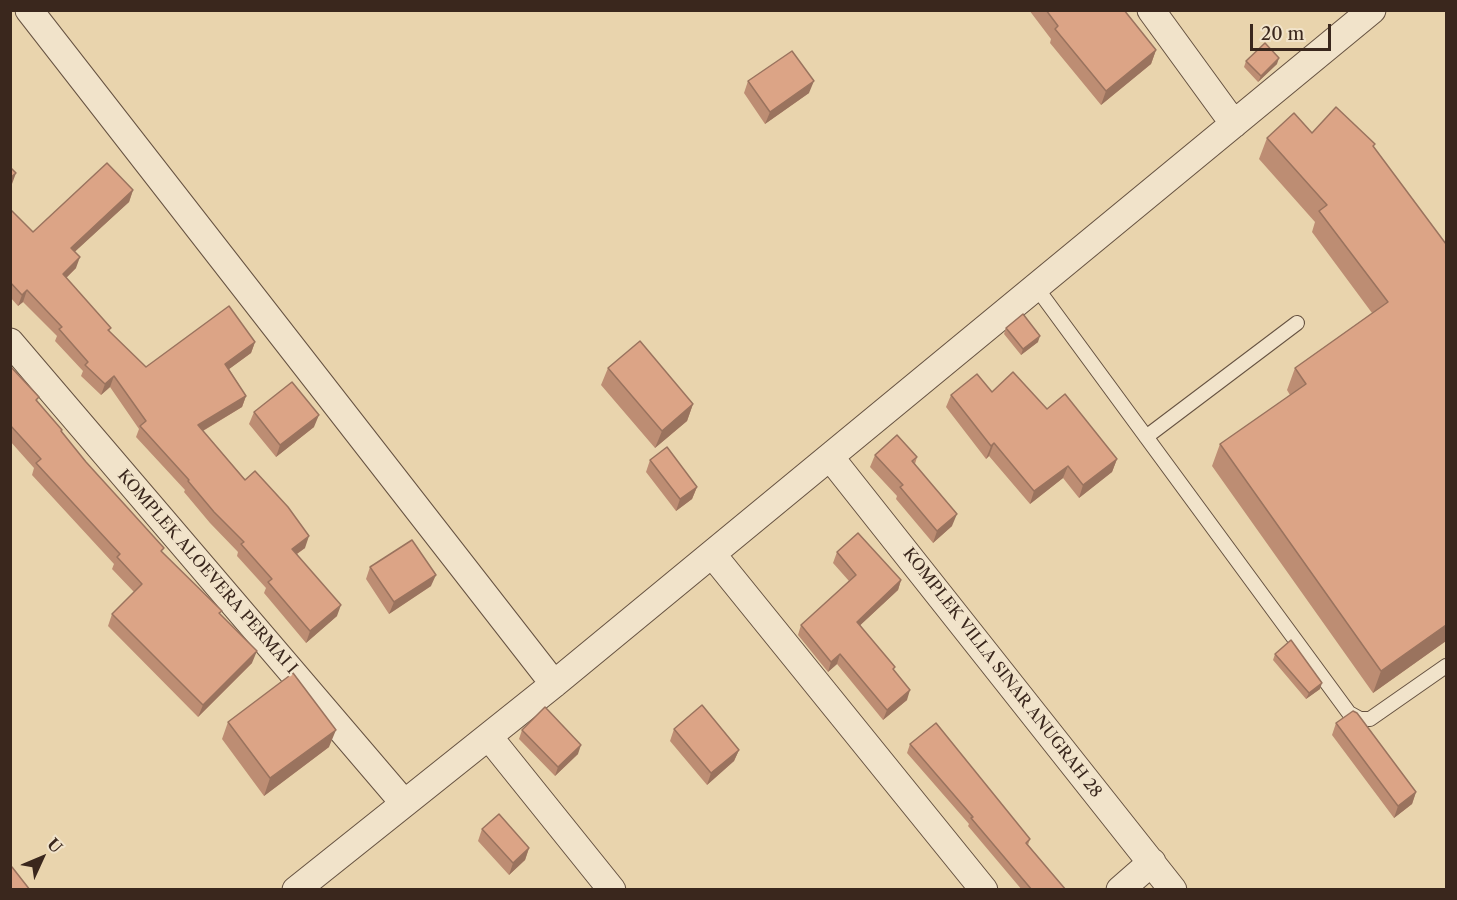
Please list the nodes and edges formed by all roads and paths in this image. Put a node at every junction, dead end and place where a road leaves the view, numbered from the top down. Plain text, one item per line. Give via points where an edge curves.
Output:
1 (30, 10) edge
2 (1151, 10) edge
3 (1372, 10) edge
4 (1234, 124) junction
5 (1036, 287) junction
6 (1297, 323) dead end
7 (10, 342) edge
8 (1146, 437) junction
9 (830, 457) junction
10 (712, 554) junction
11 (1446, 666) edge
12 (554, 684) junction
13 (489, 736) junction
14 (404, 803) junction
15 (1152, 862) junction
16 (296, 890) edge
17 (612, 890) edge
18 (984, 890) edge
19 (1120, 890) edge
20 (1173, 890) edge

1 - 12 street
2 - 4 street
3 - 4 street
4 - 5 street
5 - 8 lane
5 - 9 street
6 - 8 lane
7 - 14 street, KOMPLEK ALOEVERA PERMAI I
8 - 11 lane via 1349,713 1359,719 1370,719
9 - 10 street
9 - 15 street, KOMPLEK VILLA SINAR ANUGRAH 28
10 - 12 street
10 - 18 street
12 - 13 street
13 - 14 street
13 - 17 street
14 - 16 street
15 - 19 street
15 - 20 street, KOMPLEK VILLA SINAR ANUGRAH 28

